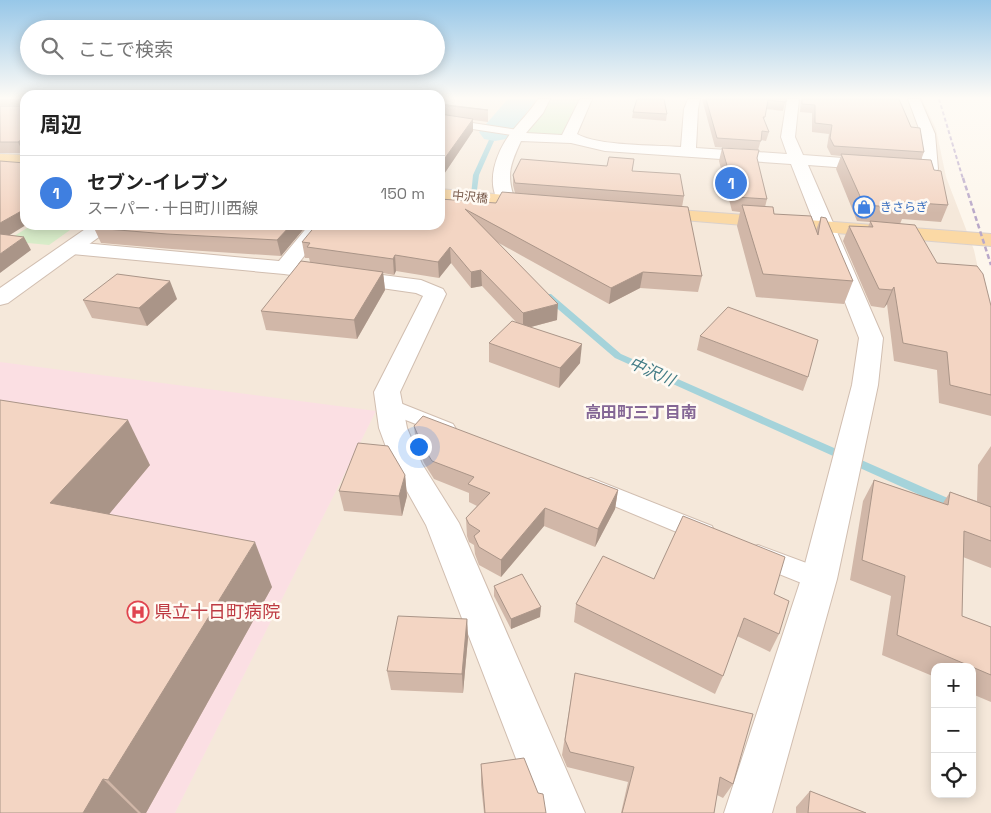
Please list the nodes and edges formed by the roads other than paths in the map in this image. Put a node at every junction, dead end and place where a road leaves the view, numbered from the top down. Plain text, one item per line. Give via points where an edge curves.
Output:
1 (516, 137) edge
2 (533, 137) edge
3 (573, 137) edge
4 (689, 137) edge
5 (788, 137) edge
6 (928, 137) edge
7 (575, 139) junction
8 (688, 152) junction
9 (798, 160) junction
10 (445, 194) edge
11 (501, 200) junction
12 (556, 205) edge
13 (635, 211) edge
14 (824, 227) junction
15 (96, 230) edge
16 (315, 230) edge
17 (991, 240) edge
18 (72, 248) junction
19 (284, 268) junction
20 (0, 298) edge
21 (390, 406) junction
22 (463, 435) edge
23 (572, 480) edge
24 (819, 579) junction
25 (561, 813) edge
26 (748, 813) edge

1 - 11 street via 505,159 500,182
2 - 7 street
3 - 7 street
4 - 8 street
5 - 9 street
6 - 9 street via 930,169
7 - 8 street via 606,146
8 - 9 street
9 - 14 street
10 - 11 main road, 中沢橋
11 - 12 main road, 中沢橋
13 - 14 main road
14 - 17 main road
14 - 24 street via 871,338 865,385
15 - 18 street
16 - 19 street
18 - 19 street
18 - 20 street
19 - 21 street via 421,287 434,294 387,392
21 - 22 lane
21 - 25 street via 393,428 408,466 442,524
23 - 24 lane
24 - 26 street

